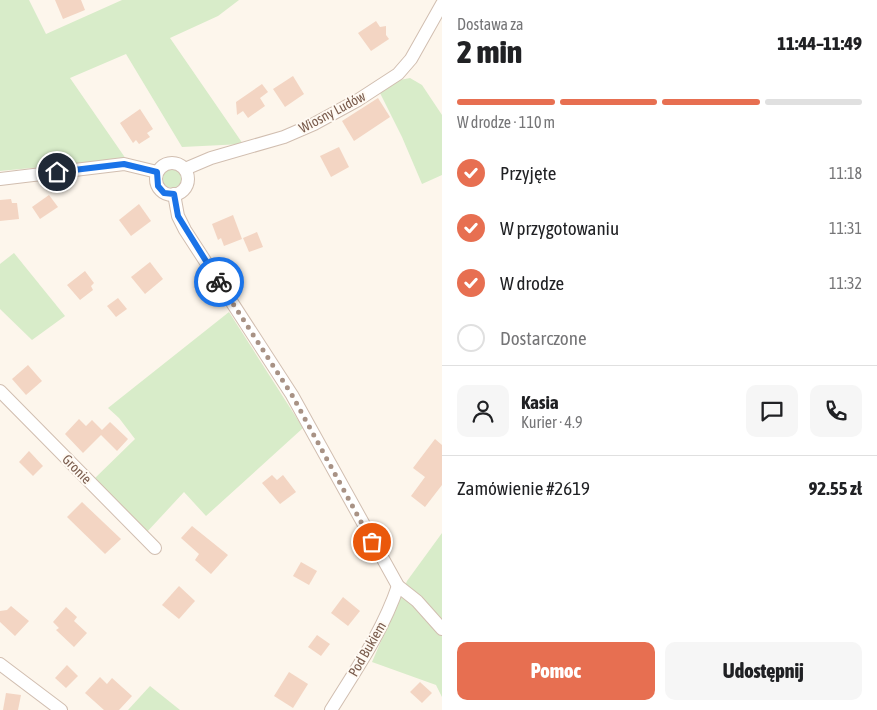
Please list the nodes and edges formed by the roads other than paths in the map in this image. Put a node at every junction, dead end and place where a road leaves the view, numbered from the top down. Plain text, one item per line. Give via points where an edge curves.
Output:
1 (442, 4) edge
2 (185, 170) junction
3 (157, 172) junction
4 (0, 180) edge
5 (174, 194) junction
6 (0, 391) edge
7 (155, 548) dead end
8 (398, 586) junction
9 (442, 629) edge
10 (0, 664) edge
11 (61, 710) edge
12 (331, 710) edge

1 - 2 street, Wiosny Ludów via 411,59 382,85 314,124 211,158
2 - 3 street via 172,163 163,165
2 - 5 street via 186,185
3 - 4 street via 124,164
3 - 5 street via 156,182 160,190
5 - 8 street via 178,216 185,230 292,395
6 - 7 street, Gronie
8 - 9 street via 417,601
8 - 12 street, Pod Bukiem via 392,605 365,655
10 - 11 street

